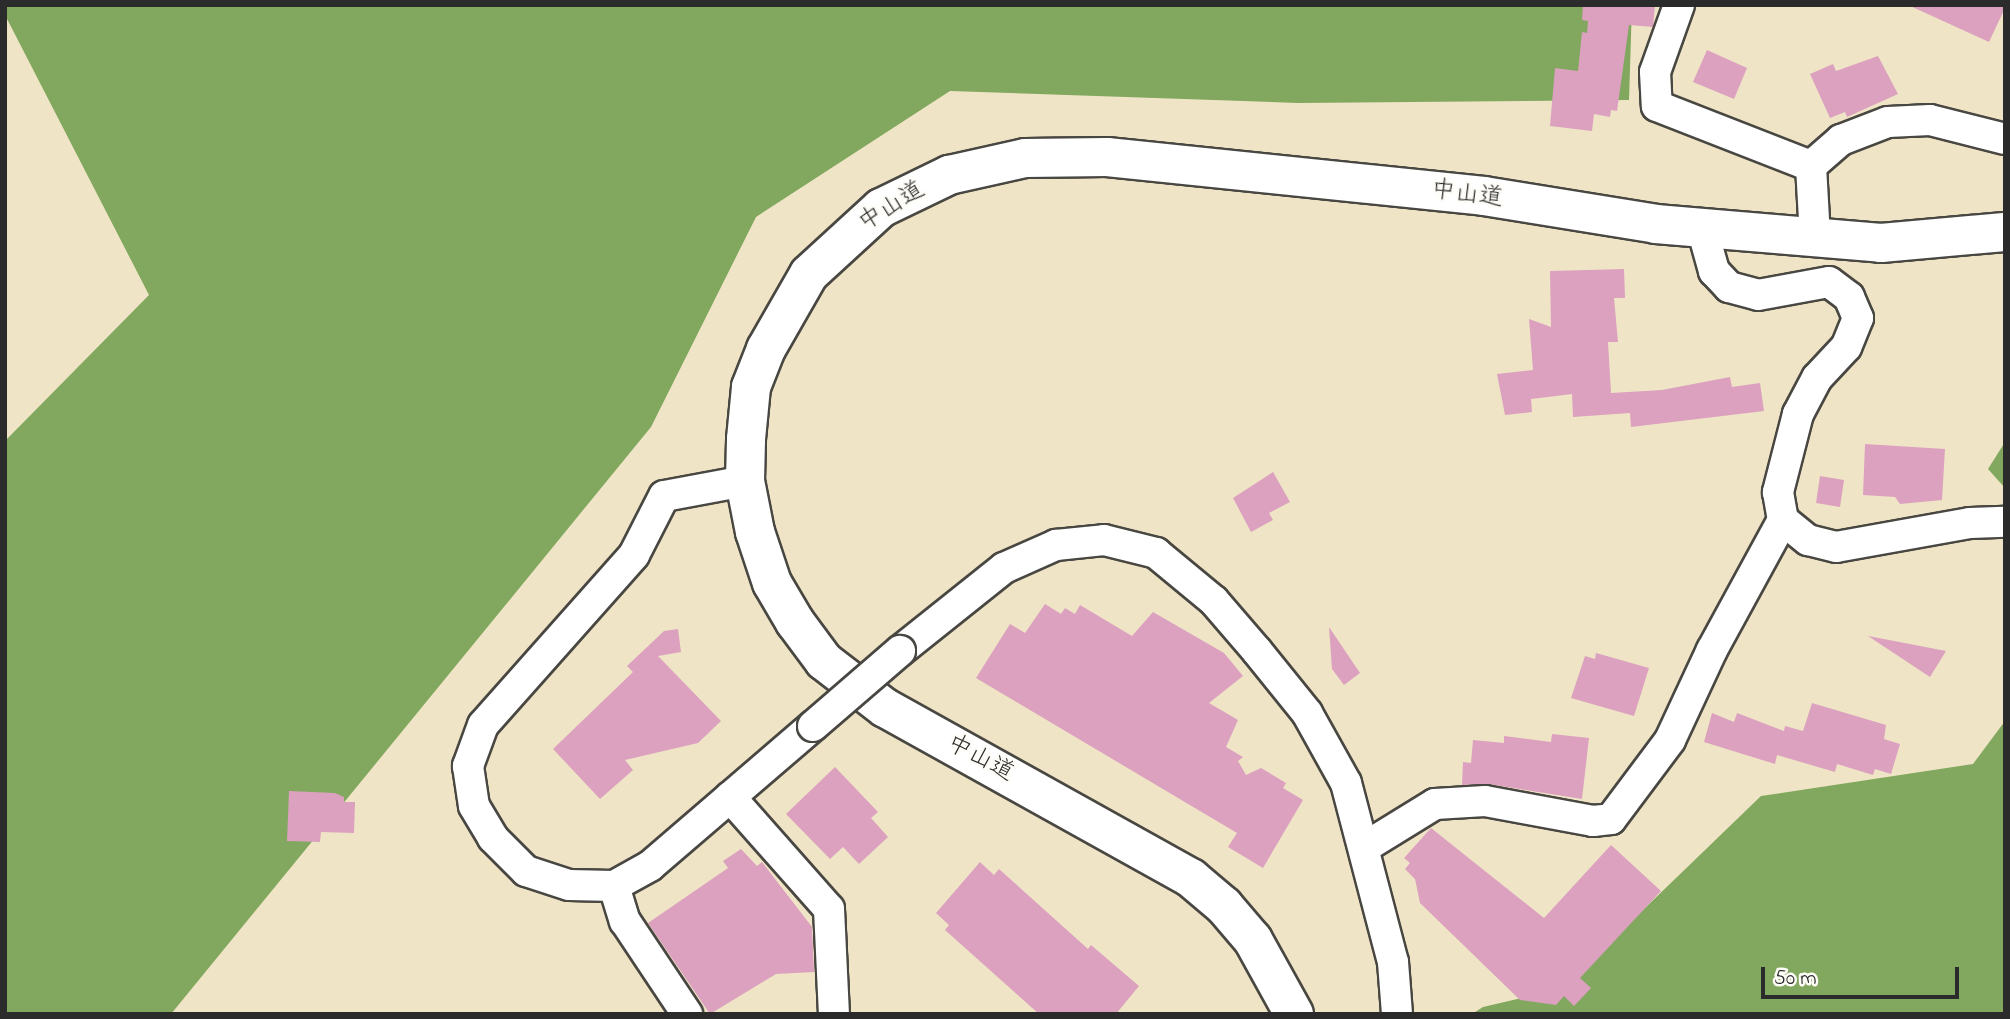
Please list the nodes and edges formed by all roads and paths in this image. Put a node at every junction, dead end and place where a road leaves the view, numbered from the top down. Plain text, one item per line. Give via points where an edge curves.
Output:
1 (1679, 5) edge
2 (2005, 139) edge
3 (1811, 166) junction
4 (1702, 228) junction
5 (2005, 232) edge
6 (1815, 238) junction
7 (745, 481) junction
8 (1783, 520) junction
9 (2005, 522) edge
10 (730, 797) junction
11 (1365, 847) junction
12 (614, 886) junction
13 (687, 1014) edge
14 (834, 1014) edge
15 (1294, 1014) edge
16 (1397, 1014) edge

1 - 3 street via 1655,72 1657,106
2 - 3 street via 1930,120 1888,122 1841,140
3 - 6 street
4 - 6 highway, 中山道
4 - 7 highway, 中山道 via 1484,196 1107,157 1025,158 949,175 881,208 809,274 789,304 751,387
4 - 8 street via 1714,271 1729,287 1758,295 1829,282 1849,297 1858,318 1846,347 1817,378 1798,414 1778,492
5 - 6 highway, 中山道 via 1881,243
7 - 12 street via 664,496 634,555 483,725 468,766 474,806 493,838 526,871 569,885
7 - 15 highway, 中山道 via 772,583 824,661 885,708 1191,878 1224,906 1253,940
8 - 9 street via 1808,540 1836,547 1970,523
8 - 11 street via 1712,650 1670,740 1611,819 1593,821 1485,801 1435,804
10 - 11 street, bridge via 1004,568 1056,545 1104,540 1156,553 1214,601 1307,713 1346,783
10 - 12 street via 650,866
10 - 14 street via 830,909
11 - 16 street via 1392,962
12 - 13 street via 625,921

